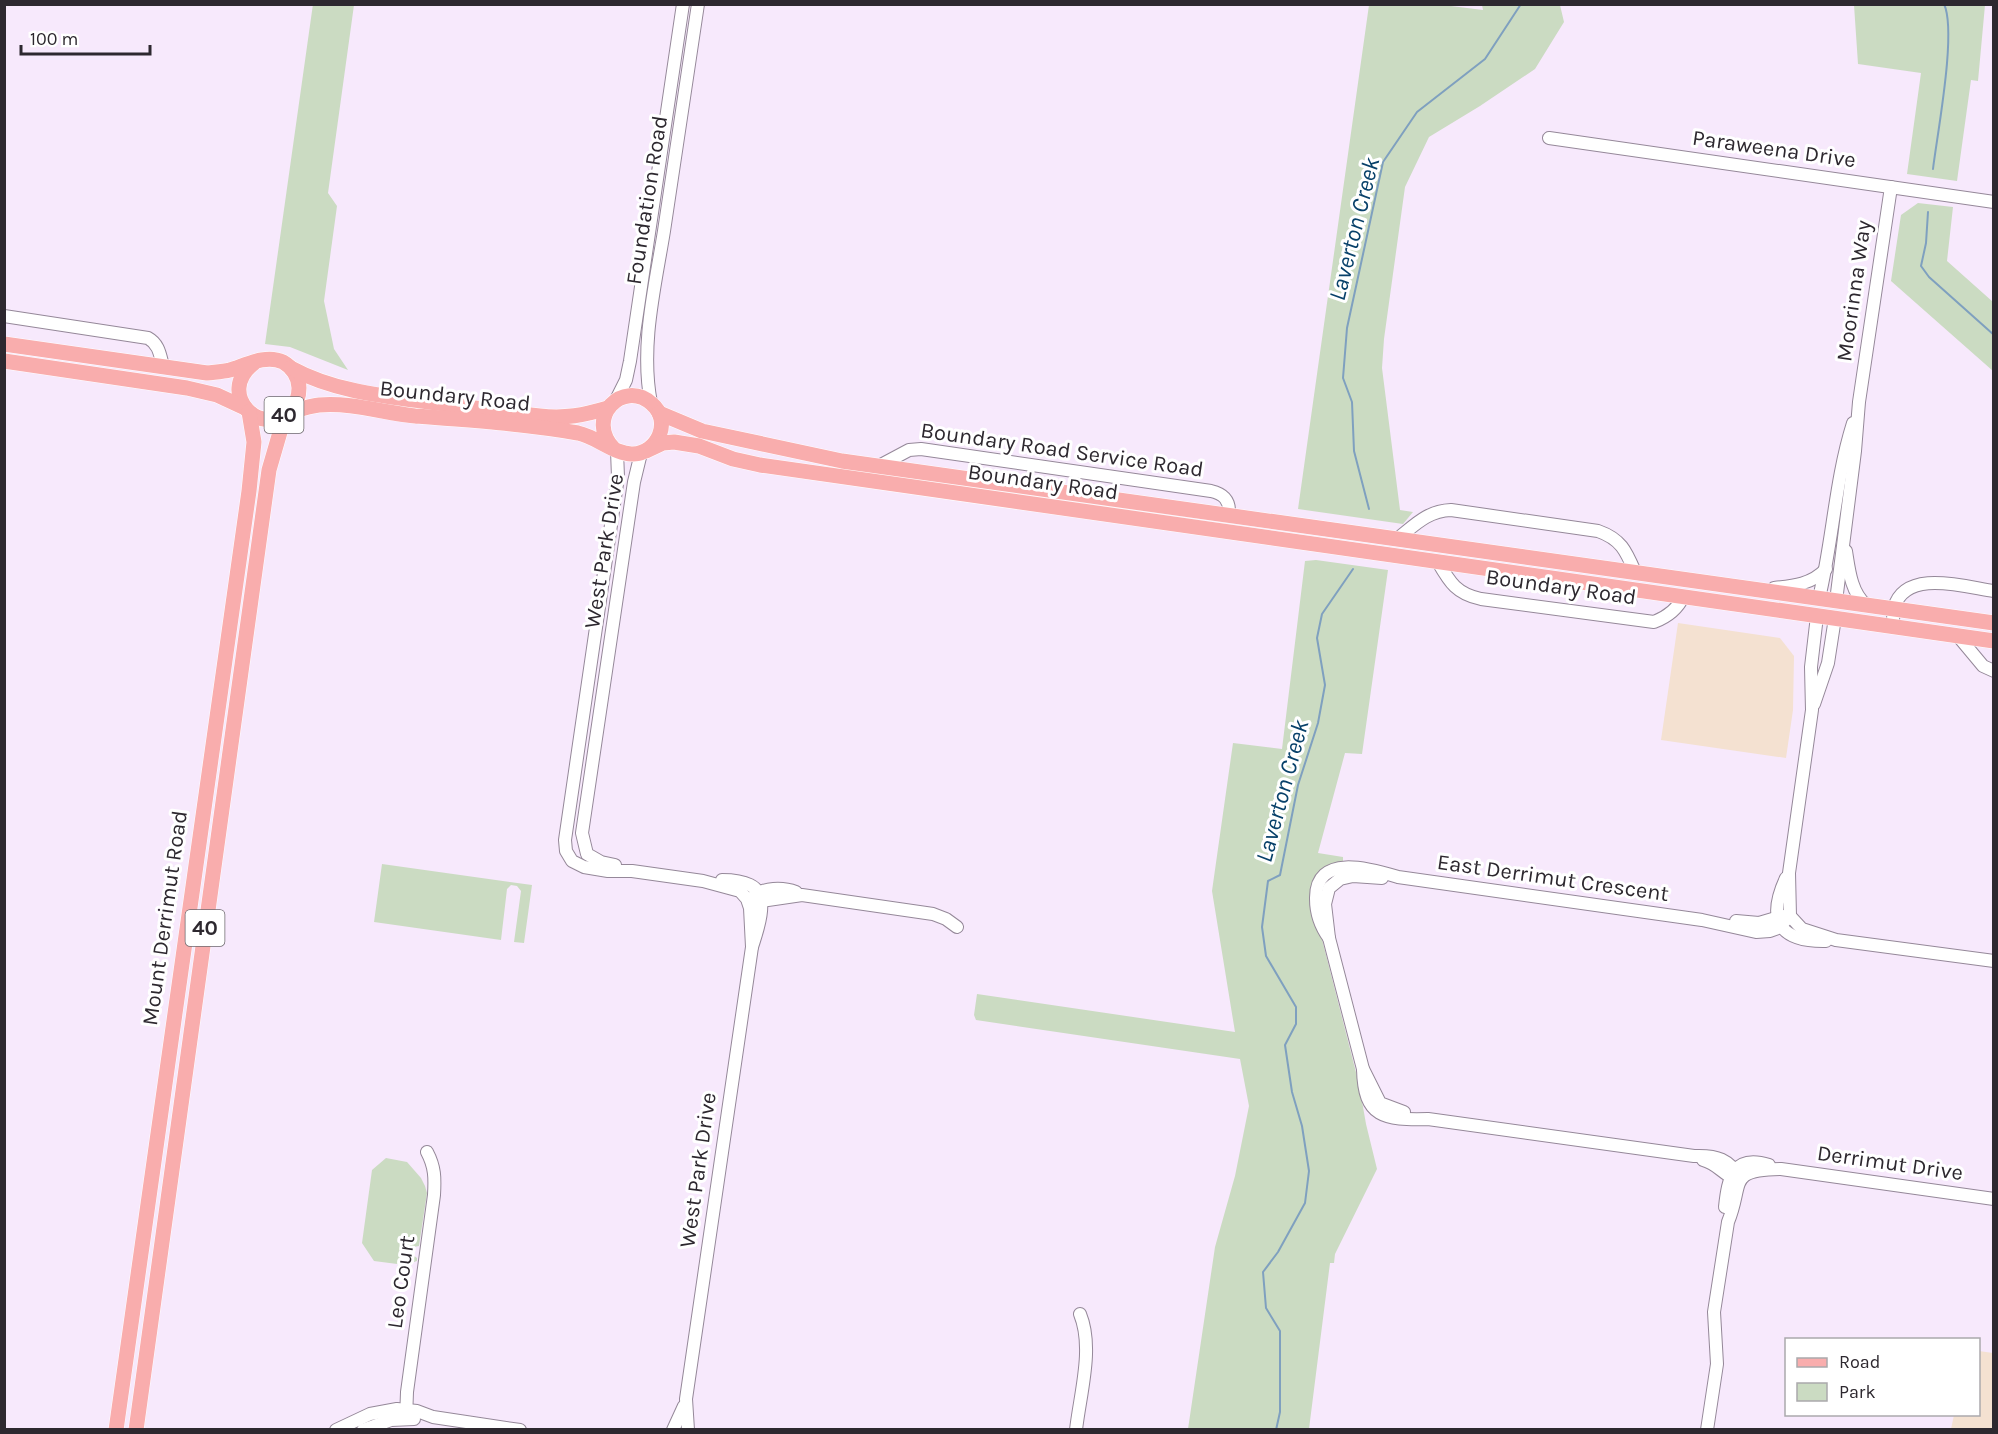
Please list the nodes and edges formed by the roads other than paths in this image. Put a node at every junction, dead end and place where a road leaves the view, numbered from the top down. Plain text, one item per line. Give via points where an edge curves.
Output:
1 (683, 4) edge
2 (698, 4) edge
3 (1549, 138) dead end
4 (1891, 187) junction
5 (1994, 202) edge
6 (640, 292) junction
7 (654, 294) junction
8 (4, 316) edge
9 (4, 344) edge
10 (4, 361) edge
11 (254, 363) junction
12 (163, 366) junction
13 (291, 368) junction
14 (1859, 402) junction
15 (612, 404) junction
16 (655, 408) junction
17 (247, 410) junction
18 (286, 414) junction
19 (616, 450) junction
20 (644, 452) junction
21 (879, 466) junction
22 (1229, 514) junction
23 (1227, 532) junction
24 (1397, 538) junction
25 (1844, 538) junction
26 (1438, 562) junction
27 (1826, 569) junction
28 (1635, 572) junction
29 (1665, 576) junction
30 (1758, 589) junction
31 (1994, 591) edge
32 (1683, 597) junction
33 (1819, 598) junction
34 (1836, 601) junction
35 (1866, 605) junction
36 (1894, 609) junction
37 (1817, 616) junction
38 (1835, 618) junction
39 (1994, 623) edge
40 (1893, 627) junction
41 (1958, 636) junction
42 (1994, 641) edge
43 (592, 653) junction
44 (609, 656) junction
45 (1994, 671) edge
46 (1812, 710) junction
47 (587, 854) junction
48 (573, 861) junction
49 (632, 871) junction
50 (755, 899) junction
51 (1783, 919) junction
52 (957, 927) dead end
53 (1994, 961) edge
54 (427, 1152) dead end
55 (1736, 1175) junction
56 (1994, 1199) edge
57 (1080, 1314) dead end
58 (686, 1399) junction
59 (406, 1414) junction
60 (116, 1430) edge
61 (136, 1430) edge
62 (336, 1430) edge
63 (363, 1430) edge
64 (520, 1430) edge
65 (673, 1430) edge
66 (688, 1430) edge
67 (1076, 1430) edge
68 (1707, 1430) edge

1 - 6 street, Foundation Road
2 - 7 street, Foundation Road
3 - 4 street, Paraweena Drive
4 - 5 street, Paraweena Drive
4 - 14 street, Moorinna Way
6 - 7 street
6 - 15 street, Foundation Road via 626,380
7 - 16 street, Foundation Road via 646,361
8 - 12 street via 148,338 158,348
9 - 12 main road, 40
10 - 17 main road, 40 via 188,388 217,395
11 - 12 main road, 40 via 220,372
11 - 13 main road, 40 via 273,359
11 - 17 main road, 40 via 240,378 238,388
13 - 15 main road, Boundary Road via 341,388 528,415 566,418
13 - 18 main road, 40 via 299,396
14 - 25 street, Moorinna Way
14 - 27 street, Moorinna Way via 1844,455
15 - 16 main road via 625,396 634,396
15 - 19 main road via 602,425 608,442
16 - 20 main road via 661,421 658,438
16 - 21 main road, Boundary Road via 702,430
17 - 18 main road, 40 via 266,419
17 - 60 main road, Mount Derrimut Road / 40 via 254,442 249,491
18 - 19 main road, Boundary Road via 318,405 337,405 582,434
18 - 61 main road, Mount Derrimut Road / 40 via 269,470
19 - 20 main road via 629,454
19 - 43 street, West Park Drive via 618,477
20 - 23 main road, Boundary Road via 674,442 760,465
20 - 44 street, West Park Drive via 634,482
21 - 22 main road, Boundary Road
21 - 22 street, Boundary Road Service Road via 909,450 921,449 1211,491 1224,497 1230,506
22 - 23 main road
22 - 24 main road, Boundary Road
23 - 26 main road, Boundary Road
24 - 28 main road, Boundary Road
24 - 28 street, Boundary Road via 1429,514 1451,510 1610,535 1626,549
25 - 34 street, Moorinna Way
25 - 35 street, Moorinna Way via 1855,591
26 - 32 main road, Boundary Road
26 - 32 street, Boundary Road via 1459,591 1481,599 1654,622 1675,609
27 - 30 street via 1805,584
27 - 33 street, Moorinna Way
28 - 29 main road, Boundary Road
29 - 30 main road, Boundary Road
29 - 32 main road
30 - 33 main road, Boundary Road
31 - 36 street via 1925,582 1906,591
32 - 37 main road, Boundary Road
33 - 34 main road, Boundary Road
33 - 37 main road
34 - 35 main road, Boundary Road
34 - 38 main road
35 - 36 main road, Boundary Road
36 - 39 main road, Boundary Road
36 - 40 street
37 - 38 main road, Boundary Road
37 - 46 street via 1811,658
38 - 40 main road, Boundary Road
38 - 46 street via 1828,663
40 - 41 main road, Boundary Road
41 - 42 main road, Boundary Road
41 - 45 street via 1983,666
43 - 44 street, West Park Drive
43 - 48 street, West Park Drive via 565,840
44 - 47 street, West Park Drive via 582,833
46 - 51 street via 1789,873 1782,889
47 - 48 street
47 - 49 street
48 - 49 street via 593,869
49 - 50 street via 703,881 735,881 751,885
50 - 52 street via 802,895 933,914
50 - 58 street, West Park Drive via 760,919 752,947
51 - 53 street via 1785,932 1800,939 1836,940
51 - 55 street, East Derrimut Crescent via 1770,931 1756,932 1398,878 1354,867 1337,868 1323,875 1317,888 1319,917 1329,938 1362,1069 1364,1092 1371,1107 1390,1117 1694,1156
54 - 59 street, Leo Court via 436,1175
55 - 56 street, Derrimut Drive via 1782,1169
55 - 68 street via 1714,1312 1717,1364
57 - 67 street via 1087,1343
58 - 65 street, West Park Drive
58 - 66 street, West Park Drive
59 - 62 street via 388,1410 370,1414
59 - 63 street
59 - 64 street

